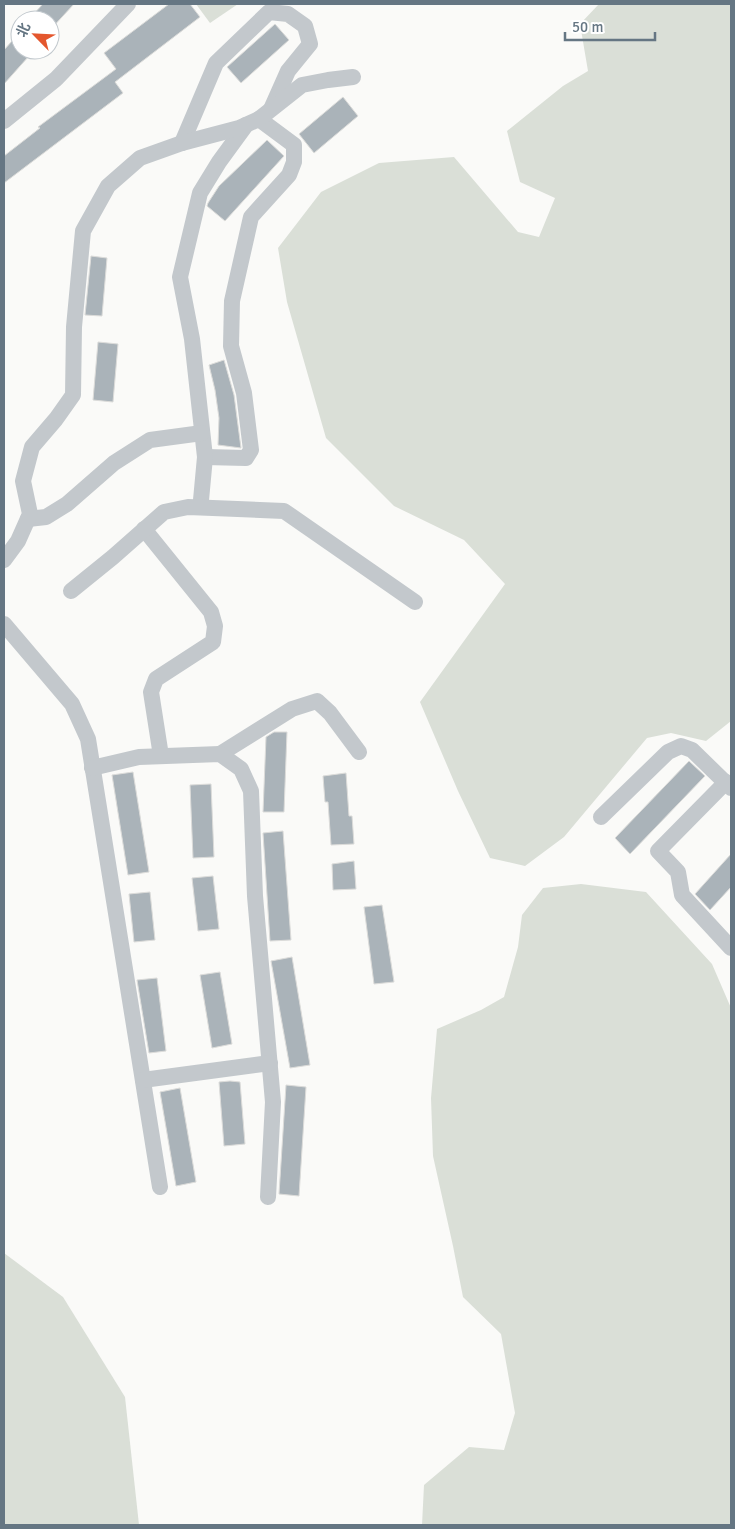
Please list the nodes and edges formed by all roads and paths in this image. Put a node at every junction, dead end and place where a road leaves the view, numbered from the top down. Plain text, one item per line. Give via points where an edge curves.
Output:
1 (124, 5) edge
2 (353, 77) dead end
3 (259, 117) junction
4 (4, 120) edge
5 (182, 143) junction
6 (202, 434) junction
7 (205, 457) junction
8 (201, 500) dead end
9 (28, 519) junction
10 (144, 529) junction
11 (4, 560) edge
12 (71, 591) dead end
13 (415, 602) dead end
14 (4, 624) edge
15 (359, 752) dead end
16 (220, 754) junction
17 (161, 756) junction
18 (92, 768) junction
19 (728, 785) edge
20 (602, 817) dead end
21 (731, 948) edge
22 (270, 1063) junction
23 (142, 1080) junction
24 (160, 1187) dead end
25 (268, 1197) dead end

1 - 4 street via 56,78
2 - 3 street via 302,85
3 - 5 street via 239,128
3 - 5 street via 288,71 310,44 305,26 288,14 270,12 216,63
3 - 6 street via 219,162 200,193 180,277 192,338
3 - 7 street via 294,145 294,162 288,175 251,216 232,301 231,346 244,393 251,450 246,458
5 - 9 street via 140,158 108,186 83,231 74,327 73,395 32,447 23,482 30,514
6 - 7 street
6 - 9 street via 150,440 114,463 67,504 46,517
7 - 8 street
9 - 11 street
10 - 12 street
10 - 13 street via 164,512 188,507 284,511
10 - 17 street via 211,612 215,626 213,642 156,679 151,692
14 - 18 street via 72,704 88,739
15 - 16 street via 317,701 292,709
16 - 17 street
16 - 22 street via 242,770 251,791 255,896
17 - 18 street via 140,757
18 - 23 street
19 - 20 street via 692,750 681,746 668,752
19 - 21 street via 658,851 678,872 682,896
22 - 23 street
22 - 25 street via 274,1102
23 - 24 street

